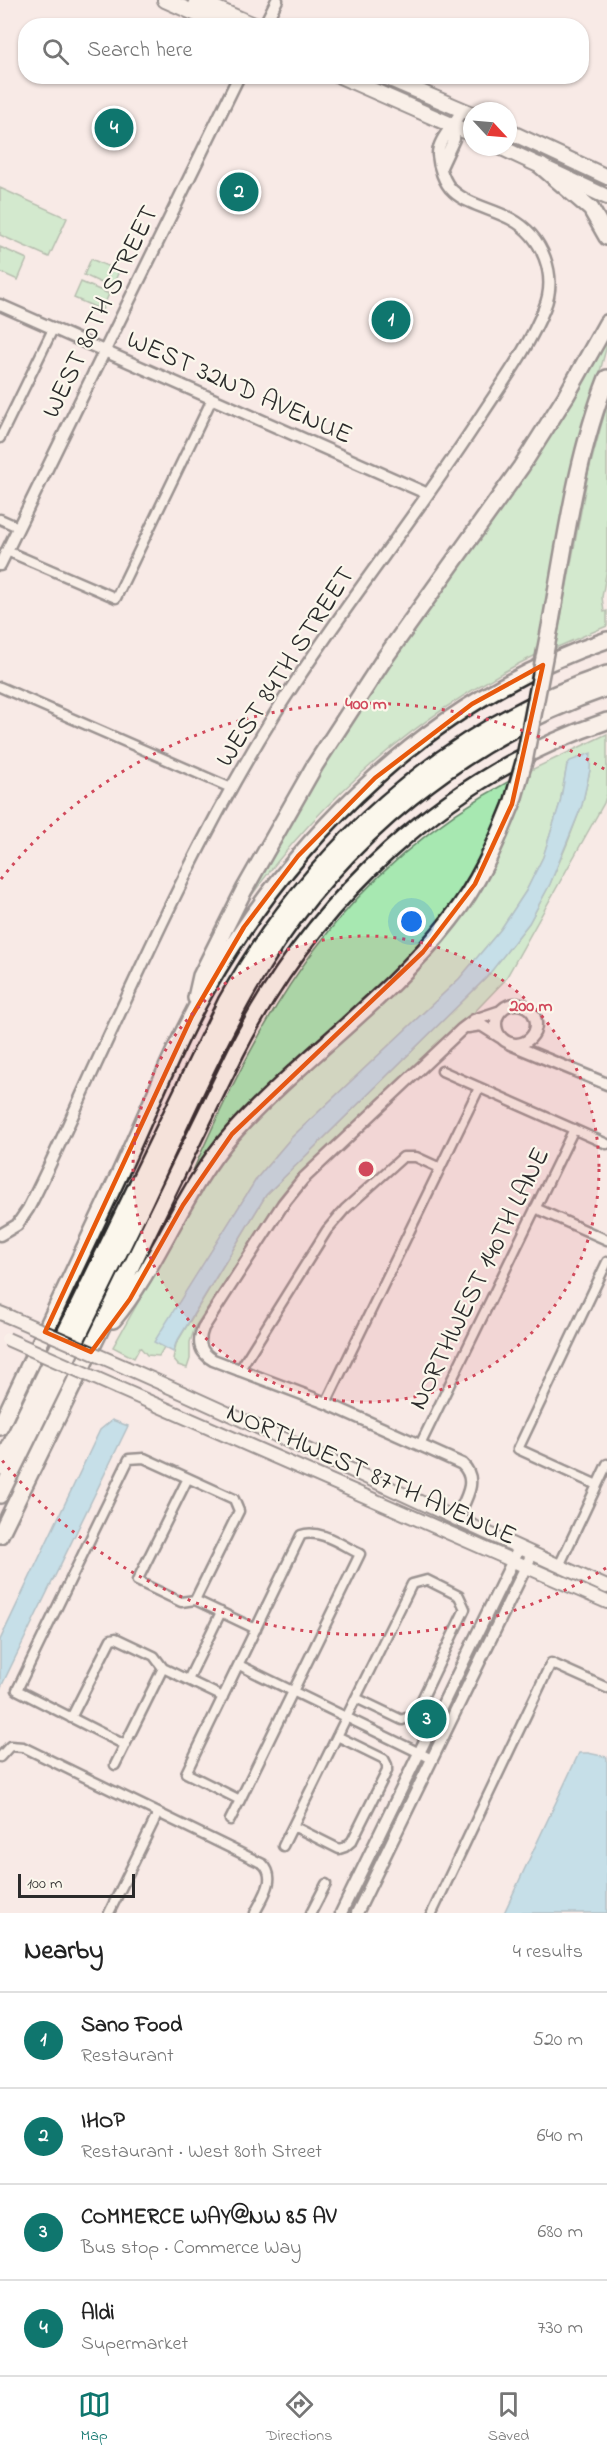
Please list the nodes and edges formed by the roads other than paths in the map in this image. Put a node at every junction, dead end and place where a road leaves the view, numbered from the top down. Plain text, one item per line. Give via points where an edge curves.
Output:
1 (165, 0) edge
2 (196, 0) edge
3 (277, 0) edge
4 (206, 18) edge
5 (238, 18) edge
6 (268, 18) edge
7 (235, 84) edge
8 (358, 84) edge
9 (402, 84) edge
10 (463, 110) edge
11 (463, 116) edge
12 (454, 126) junction
13 (463, 130) edge
14 (517, 135) edge
15 (517, 155) edge
16 (541, 166) junction
17 (607, 177) edge
18 (607, 197) edge
19 (607, 237) edge
20 (0, 305) edge
21 (607, 323) edge
22 (53, 329) junction
23 (104, 351) junction
24 (607, 378) edge
25 (212, 399) junction
26 (0, 438) edge
27 (428, 494) junction
28 (0, 519) edge
29 (18, 527) junction
30 (7, 550) junction
31 (0, 565) edge
32 (607, 640) edge
33 (607, 674) edge
34 (0, 687) edge
35 (607, 688) edge
36 (607, 722) edge
37 (231, 788) junction
38 (501, 1011) junction
39 (192, 1016) junction
40 (535, 1028) junction
41 (462, 1029) junction
42 (503, 1039) junction
43 (547, 1058) junction
44 (442, 1071) dead end
45 (607, 1084) edge
46 (479, 1088) junction
47 (574, 1129) junction
48 (607, 1144) edge
49 (440, 1168) junction
50 (536, 1208) junction
51 (0, 1235) edge
52 (607, 1240) edge
53 (607, 1262) edge
54 (5, 1315) edge
55 (4, 1337) edge
56 (97, 1339) junction
57 (239, 1371) junction
58 (326, 1403) junction
59 (0, 1427) edge
60 (420, 1445) junction
61 (607, 1464) edge
62 (0, 1467) edge
63 (188, 1478) junction
64 (597, 1485) junction
65 (0, 1496) edge
66 (396, 1509) junction
67 (456, 1520) junction
68 (0, 1535) edge
69 (519, 1548) junction
70 (532, 1554) junction
71 (513, 1561) junction
72 (559, 1566) junction
73 (525, 1567) junction
74 (607, 1587) edge
75 (195, 1600) junction
76 (607, 1602) edge
77 (221, 1612) junction
78 (256, 1629) junction
79 (239, 1665) junction
80 (163, 1668) junction
81 (188, 1680) junction
82 (607, 1688) edge
83 (293, 1691) junction
84 (224, 1697) junction
85 (356, 1698) junction
86 (347, 1717) junction
87 (71, 1718) junction
88 (337, 1736) junction
89 (125, 1744) junction
90 (419, 1753) junction
91 (0, 1757) edge
92 (432, 1759) junction
93 (115, 1765) dead end
94 (240, 1800) junction
95 (158, 1813) junction
96 (230, 1820) dead end
97 (293, 1826) junction
98 (283, 1846) dead end
99 (326, 1884) dead end
100 (109, 1913) edge
101 (255, 1913) edge
102 (311, 1913) edge
103 (341, 1913) edge
104 (357, 1913) edge
105 (432, 1913) edge

1 - 4 main road
2 - 5 main road
3 - 6 street
7 - 23 street, WEST 80TH STREET
8 - 12 main road
9 - 10 main road
11 - 12 street, WEST 84TH STREET
12 - 13 main road
12 - 27 street, WEST 84TH STREET via 445,134 438,151 445,181 454,192 514,221 531,235 546,260 549,288 544,310 526,344
14 - 17 main road
15 - 16 main road
16 - 18 main road
16 - 19 highway via 591,209
20 - 22 street, WEST 32ND AVENUE
21 - 39 highway via 521,467 384,659 315,765 205,967
22 - 23 street, WEST 32ND AVENUE
22 - 26 street
23 - 25 street, WEST 32ND AVENUE
23 - 29 street, WEST 80TH STREET
24 - 56 highway, bridge via 581,461 524,762 497,842 475,884 423,952 232,1134 183,1205 130,1299
25 - 27 street, WEST 32ND AVENUE
25 - 30 street via 116,598
27 - 37 street, WEST 84TH STREET via 303,670
28 - 29 street
29 - 30 street, WEST 80TH STREET
30 - 31 street, WEST 80TH STREET
32 - 39 highway via 550,662 492,692 431,732 375,778 326,825 273,887 231,947
33 - 62 highway via 520,711 434,764 346,839 280,916 225,1002
34 - 37 street
35 - 65 highway via 544,714 442,774 379,825 313,894 274,946 237,1010
36 - 56 highway via 525,757 450,802 385,853 323,918 289,962 251,1023
37 - 51 street, WEST 84TH STREET via 169,907 31,1203 21,1221
38 - 40 street via 521,1005 531,1012
38 - 41 street via 474,1020
38 - 42 street via 496,1026
39 - 59 highway
40 - 42 street via 524,1042
40 - 43 street via 536,1043
41 - 42 street via 481,1025
41 - 57 street via 324,1158 283,1204 200,1337 205,1355
42 - 43 street
43 - 45 street
44 - 46 street
46 - 47 street
46 - 49 street
47 - 48 street
47 - 50 street, NORTHWEST 140TH LANE
49 - 57 street via 416,1157 403,1157 345,1209 308,1257
49 - 58 street
50 - 52 street
50 - 60 street, NORTHWEST 140TH LANE
53 - 64 street via 518,1449
54 - 67 main road, NORTHWEST 87TH AVENUE, bridge via 277,1434
55 - 66 main road, NORTHWEST 87TH AVENUE, bridge
56 - 68 highway
57 - 58 street
58 - 60 street
60 - 67 street via 469,1470 471,1486
61 - 64 street
63 - 75 street via 234,1500 239,1511
63 - 75 street via 137,1581 181,1602
63 - 87 street via 144,1458 129,1460 17,1690
64 - 72 street
66 - 67 main road via 441,1521
66 - 71 main road, NORTHWEST 87TH AVENUE
67 - 69 main road, NORTHWEST 87TH AVENUE
69 - 70 main road, NORTHWEST 87TH AVENUE
69 - 71 street
70 - 72 main road, NORTHWEST 87TH AVENUE
70 - 73 street
71 - 73 main road, NORTHWEST 87TH AVENUE
71 - 90 street
72 - 74 main road, NORTHWEST 87TH AVENUE
73 - 76 main road, NORTHWEST 87TH AVENUE
73 - 92 street
75 - 77 street
77 - 78 street
77 - 81 street
78 - 79 street
78 - 83 street via 302,1535 318,1533 360,1554
79 - 83 street
79 - 84 street
80 - 81 street
80 - 87 street via 154,1656 111,1639
80 - 89 street
81 - 84 street
82 - 105 street via 551,1664
83 - 86 street
83 - 94 street
84 - 94 street via 186,1773
85 - 85 street via 412,1584 427,1580 459,1596 465,1609 415,1714 402,1720
85 - 86 street
86 - 88 street
86 - 90 street
87 - 89 street
88 - 97 street
88 - 97 street via 384,1759 387,1771 345,1847 339,1849
89 - 93 street
90 - 92 street
90 - 103 street
91 - 95 street via 8,1747 20,1745
92 - 104 street
94 - 96 street
95 - 100 street
95 - 101 street via 265,1866 270,1883
97 - 98 street
99 - 102 street

